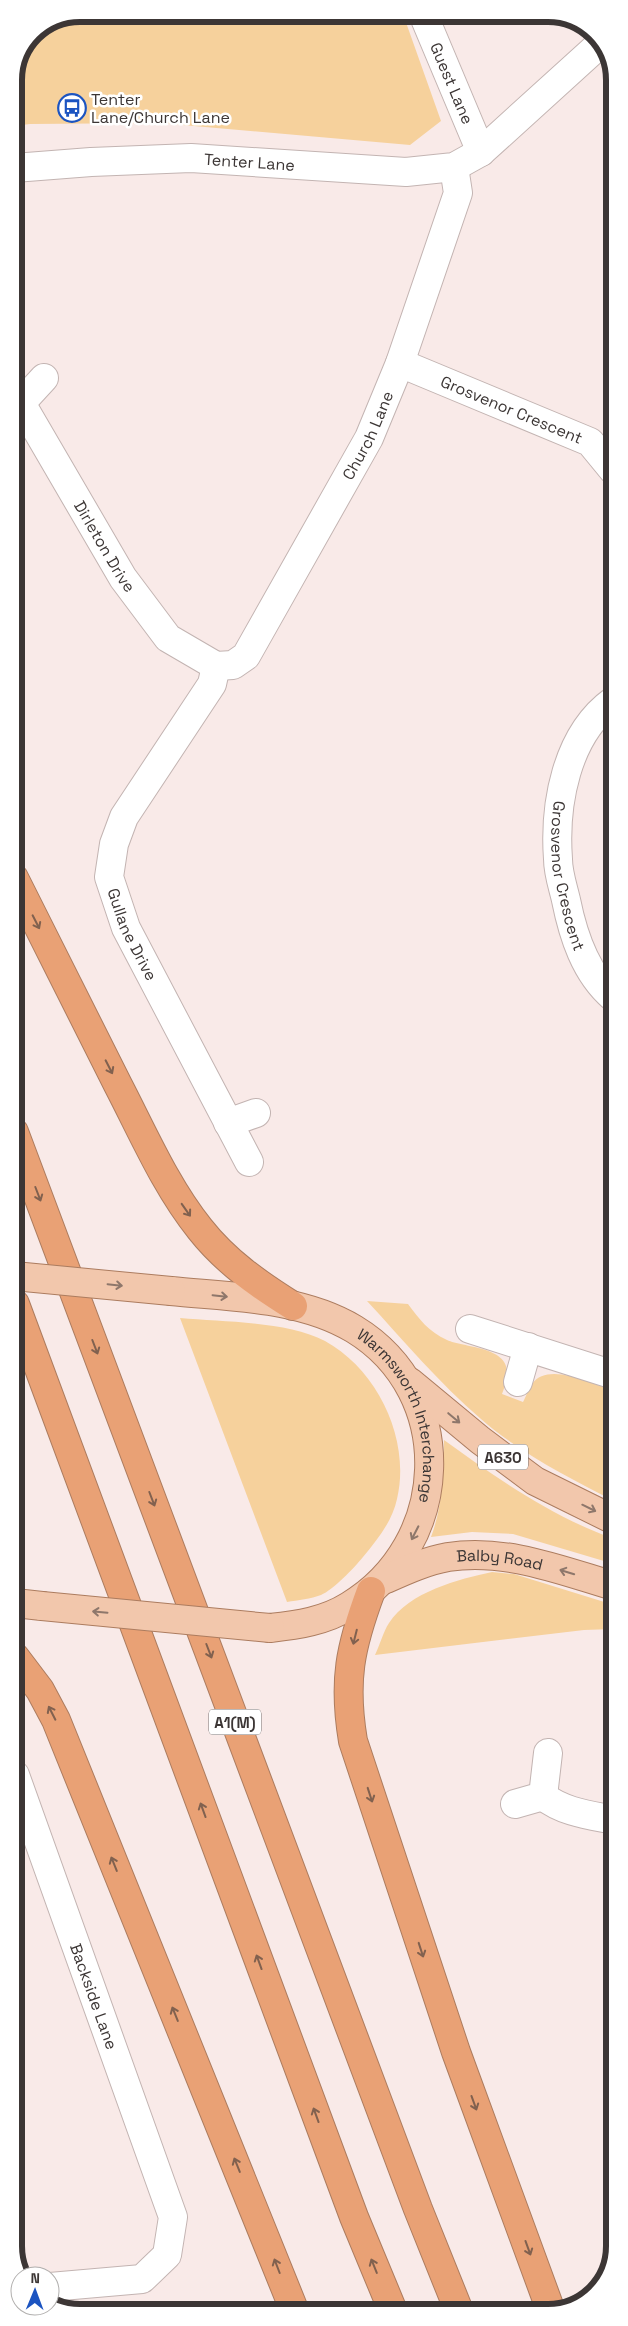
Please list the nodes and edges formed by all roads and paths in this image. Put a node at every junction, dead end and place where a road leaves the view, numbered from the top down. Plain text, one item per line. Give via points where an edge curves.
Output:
1 (427, 23) edge
2 (595, 48) edge
3 (481, 152) junction
4 (22, 167) edge
5 (454, 167) junction
6 (400, 363) junction
7 (44, 378) dead end
8 (22, 398) edge
9 (22, 411) edge
10 (606, 461) edge
11 (216, 666) junction
12 (606, 706) edge
13 (22, 894) edge
14 (606, 990) edge
15 (256, 1113) dead end
16 (228, 1123) junction
17 (22, 1153) edge
18 (249, 1162) dead end
19 (22, 1277) edge
20 (293, 1306) junction
21 (22, 1325) edge
22 (470, 1329) dead end
23 (528, 1347) junction
24 (606, 1372) edge
25 (403, 1376) junction
26 (518, 1382) dead end
27 (606, 1516) edge
28 (606, 1584) edge
29 (378, 1585) junction
30 (22, 1604) edge
31 (22, 1666) edge
32 (548, 1753) dead end
33 (22, 1794) edge
34 (543, 1796) junction
35 (515, 1804) dead end
36 (606, 1818) edge
37 (60, 2286) edge
38 (292, 2303) edge
39 (390, 2304) edge
40 (456, 2304) edge
41 (547, 2304) edge

1 - 3 street, Guest Lane
2 - 3 street
3 - 5 street, Tenter Lane
4 - 5 street, Tenter Lane via 191,158 406,172
5 - 6 street, Church Lane via 458,194
6 - 10 street, Grosvenor Crescent via 590,442
6 - 11 street, Church Lane via 369,438 246,656 232,665
7 - 8 street, Dirleton Drive
9 - 11 street, Dirleton Drive via 123,578 168,638
11 - 16 street, Gullane Drive via 212,684 124,817 114,844 110,877 126,928
12 - 14 street, Grosvenor Crescent via 579,742 566,775 558,816 558,860 570,922 585,962
13 -> 20 highway via 178,1198 224,1256 254,1282
15 - 16 street
16 - 18 street, Gullane Drive
17 -> 40 highway, A1(M)
19 -> 20 main road, Warmsworth Interchange, bridge
20 - 25 main road, Warmsworth Interchange via 325,1315 355,1330 381,1351
39 -> 21 highway via 354,2217
22 - 23 street
23 - 24 street
23 - 26 street
25 -> 27 main road, A630 via 535,1481
25 -> 29 main road, Warmsworth Interchange via 418,1404 427,1434 430,1465 428,1497 419,1527 404,1555
28 -> 29 main road, Balby Road via 536,1562 495,1555 448,1557 416,1566
29 -> 30 main road, Warmsworth Interchange, bridge via 349,1607 324,1618 270,1628
29 -> 41 highway via 356,1632 350,1658 348,1711 353,1741 456,2052
38 -> 31 highway via 56,1720 40,1690
32 - 34 street
33 - 37 street, Backside Lane via 174,2217 167,2255 142,2279
34 - 35 street
34 - 36 street via 570,1811

